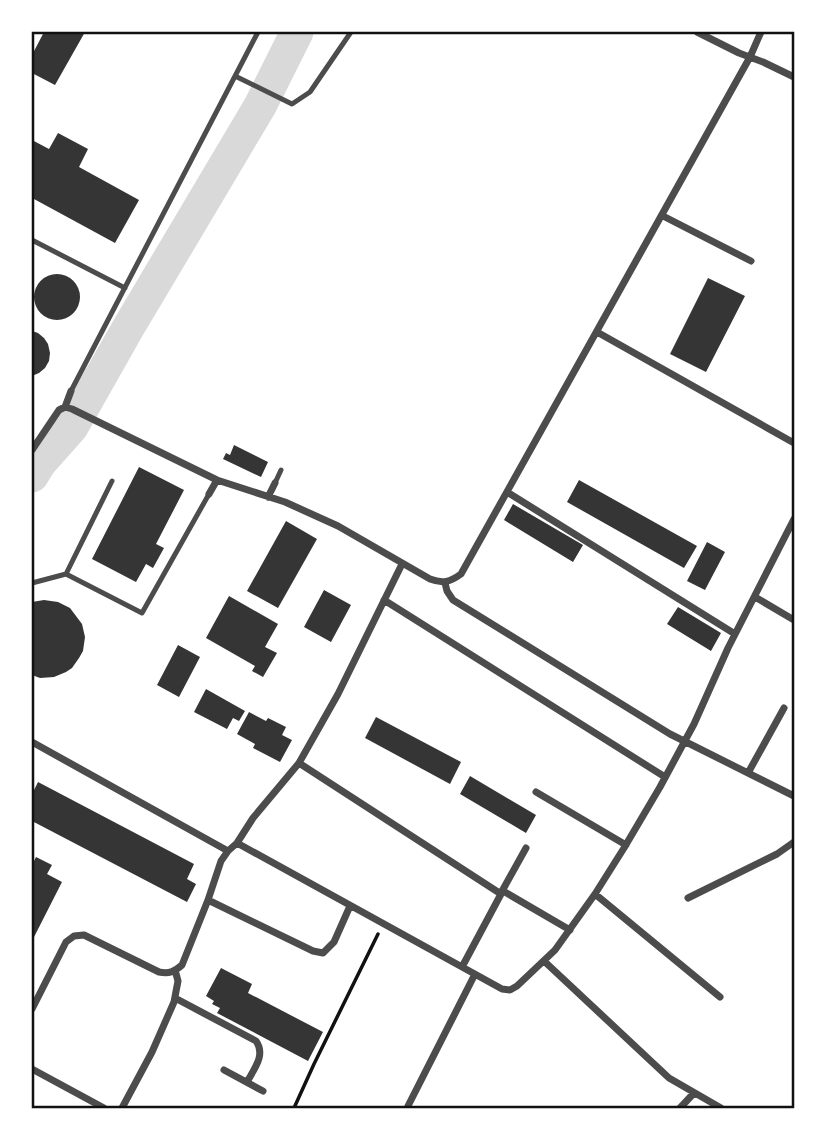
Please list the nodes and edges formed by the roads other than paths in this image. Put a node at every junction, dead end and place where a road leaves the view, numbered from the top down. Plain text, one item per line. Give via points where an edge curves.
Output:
1 (258, 32) edge
2 (351, 32) edge
3 (697, 32) edge
4 (761, 32) edge
5 (750, 57) junction
6 (235, 76) junction
7 (794, 77) edge
8 (663, 216) junction
9 (32, 240) edge
10 (751, 261) dead end
11 (125, 288) junction
12 (597, 332) junction
13 (71, 391) joint
14 (69, 408) junction
15 (794, 443) edge
16 (32, 450) edge
17 (281, 470) dead end
18 (217, 480) junction
19 (112, 481) dead end
20 (275, 483) joint
21 (507, 492) junction
22 (209, 494) joint
23 (268, 497) junction
24 (794, 519) edge
25 (402, 564) junction
26 (66, 574) junction
27 (32, 583) edge
28 (445, 583) junction
29 (755, 597) junction
30 (384, 600) junction
31 (794, 620) edge
32 (735, 634) junction
33 (784, 708) dead end
34 (32, 741) edge
35 (685, 741) junction
36 (299, 763) junction
37 (748, 773) junction
38 (665, 777) junction
39 (536, 792) dead end
40 (794, 796) edge
41 (794, 842) edge
42 (237, 843) junction
43 (626, 845) junction
44 (526, 848) dead end
45 (228, 850) junction
46 (502, 892) junction
47 (595, 894) junction
48 (688, 898) dead end
49 (208, 900) junction
50 (350, 906) junction
51 (570, 930) junction
52 (544, 961) junction
53 (462, 967) junction
54 (175, 970) junction
55 (475, 974) junction
56 (720, 997) dead end
57 (175, 998) junction
58 (32, 1009) edge
59 (32, 1069) edge
60 (223, 1070) dead end
61 (247, 1082) junction
62 (263, 1091) dead end
63 (694, 1093) junction
64 (408, 1106) dead end
65 (104, 1108) edge
66 (122, 1108) edge
67 (680, 1108) edge
68 (721, 1108) edge

1 - 6 lane
2 - 6 lane via 310,92 292,104
3 - 5 street
4 - 5 street
5 - 7 street
5 - 8 street
6 - 11 lane
8 - 10 street
8 - 12 street
9 - 11 lane
11 - 13 lane
12 - 15 street
12 - 21 street
13 - 14 street
14 - 16 street via 59,410
14 - 18 street
17 - 20 lane
18 - 22 street
18 - 23 street
19 - 26 lane
20 - 23 street
21 - 28 street via 461,574
21 - 32 street
22 - 26 lane via 142,613
23 - 25 street via 338,526
24 - 29 street
25 - 28 street
25 - 30 street
26 - 27 lane
28 - 35 street via 453,600
29 - 31 street
29 - 32 street
30 - 36 street
30 - 38 street
32 - 35 street
33 - 37 street
34 - 45 street
35 - 37 street
35 - 38 street
36 - 42 street
36 - 46 street
37 - 40 street
38 - 43 street
39 - 43 street
41 - 48 street
42 - 45 street
42 - 50 street
43 - 47 street
44 - 46 street
45 - 49 street
46 - 51 street
46 - 53 street
47 - 51 street
47 - 56 street
49 - 50 street via 323,953 334,942
49 - 54 street via 182,965
50 - 53 street
51 - 52 street
52 - 55 street via 510,990
52 - 63 street via 663,1072
53 - 55 street
54 - 57 street
54 - 58 street via 159,972 84,935 74,936 66,942
55 - 64 street
57 - 61 street via 256,1041 261,1054
57 - 66 street
59 - 65 street
60 - 61 street
61 - 62 street
63 - 67 street
63 - 68 street

